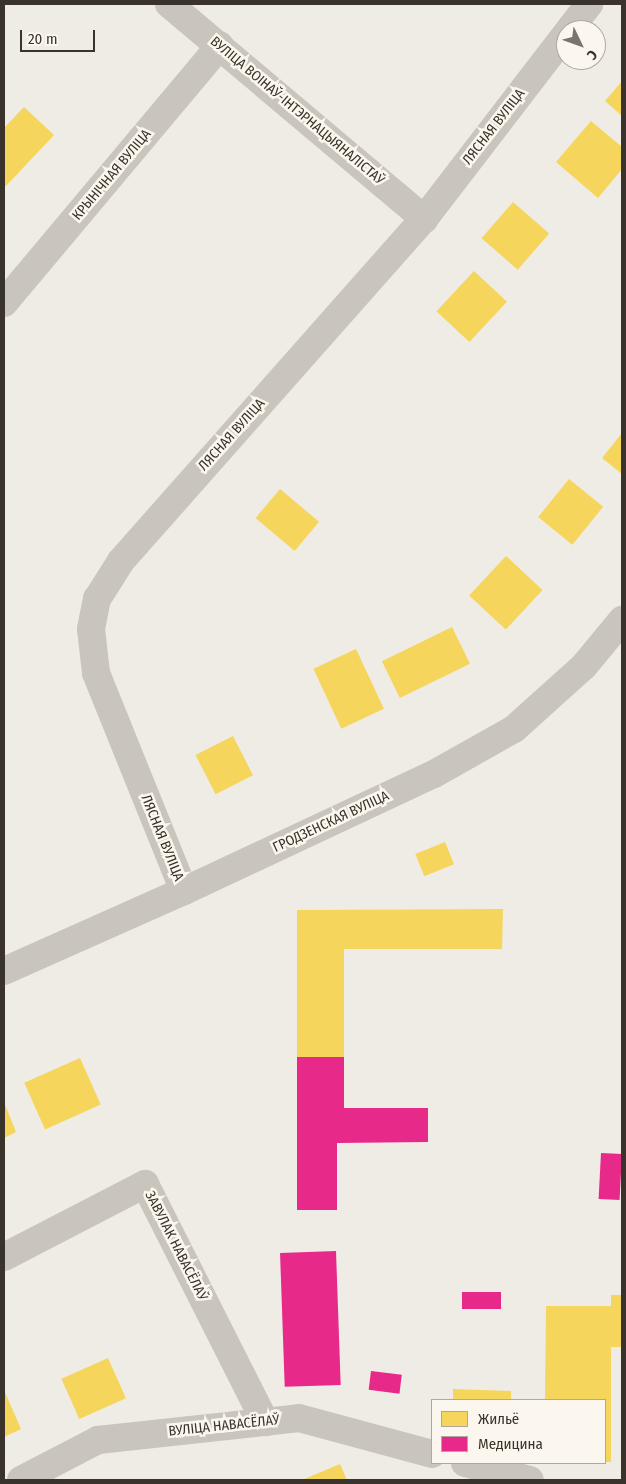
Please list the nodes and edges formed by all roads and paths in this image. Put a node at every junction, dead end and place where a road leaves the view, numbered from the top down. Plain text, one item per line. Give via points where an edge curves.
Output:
1 (169, 4) edge
2 (589, 4) edge
3 (577, 20) edge
4 (220, 46) junction
5 (556, 47) edge
6 (424, 219) junction
7 (4, 303) edge
8 (622, 620) edge
9 (184, 891) junction
10 (4, 971) edge
11 (4, 1257) edge
12 (265, 1422) junction
13 (431, 1454) edge
14 (469, 1464) edge
15 (21, 1480) edge
16 (530, 1480) edge

1 - 4 street, ВУЛІЦА ВОІНАЎ-ІНТЭРНАЦЫЯНАЛІСТАЎ
2 - 3 street
4 - 6 street, ВУЛІЦА ВОІНАЎ-ІНТЭРНАЦЫЯНАЛІСТАЎ
4 - 7 street, КРЫНІЧНАЯ ВУЛІЦА
5 - 6 street, ЛЯСНАЯ ВУЛІЦА
6 - 9 street, ЛЯСНАЯ ВУЛІЦА via 120,561 97,599 91,629 96,672
8 - 9 street, ГРОДЗЕНСКАЯ ВУЛІЦА via 584,666 514,729 434,774
9 - 10 street, ГРОДЗЕНСКАЯ ВУЛІЦА
11 - 12 street, ЗАВУЛАК НАВАСЁЛАЎ via 144,1184
12 - 13 street, ВУЛІЦА НАВАСЁЛАЎ via 299,1418
12 - 15 street, ВУЛІЦА НАВАСЁЛАЎ via 98,1440
14 - 16 street

